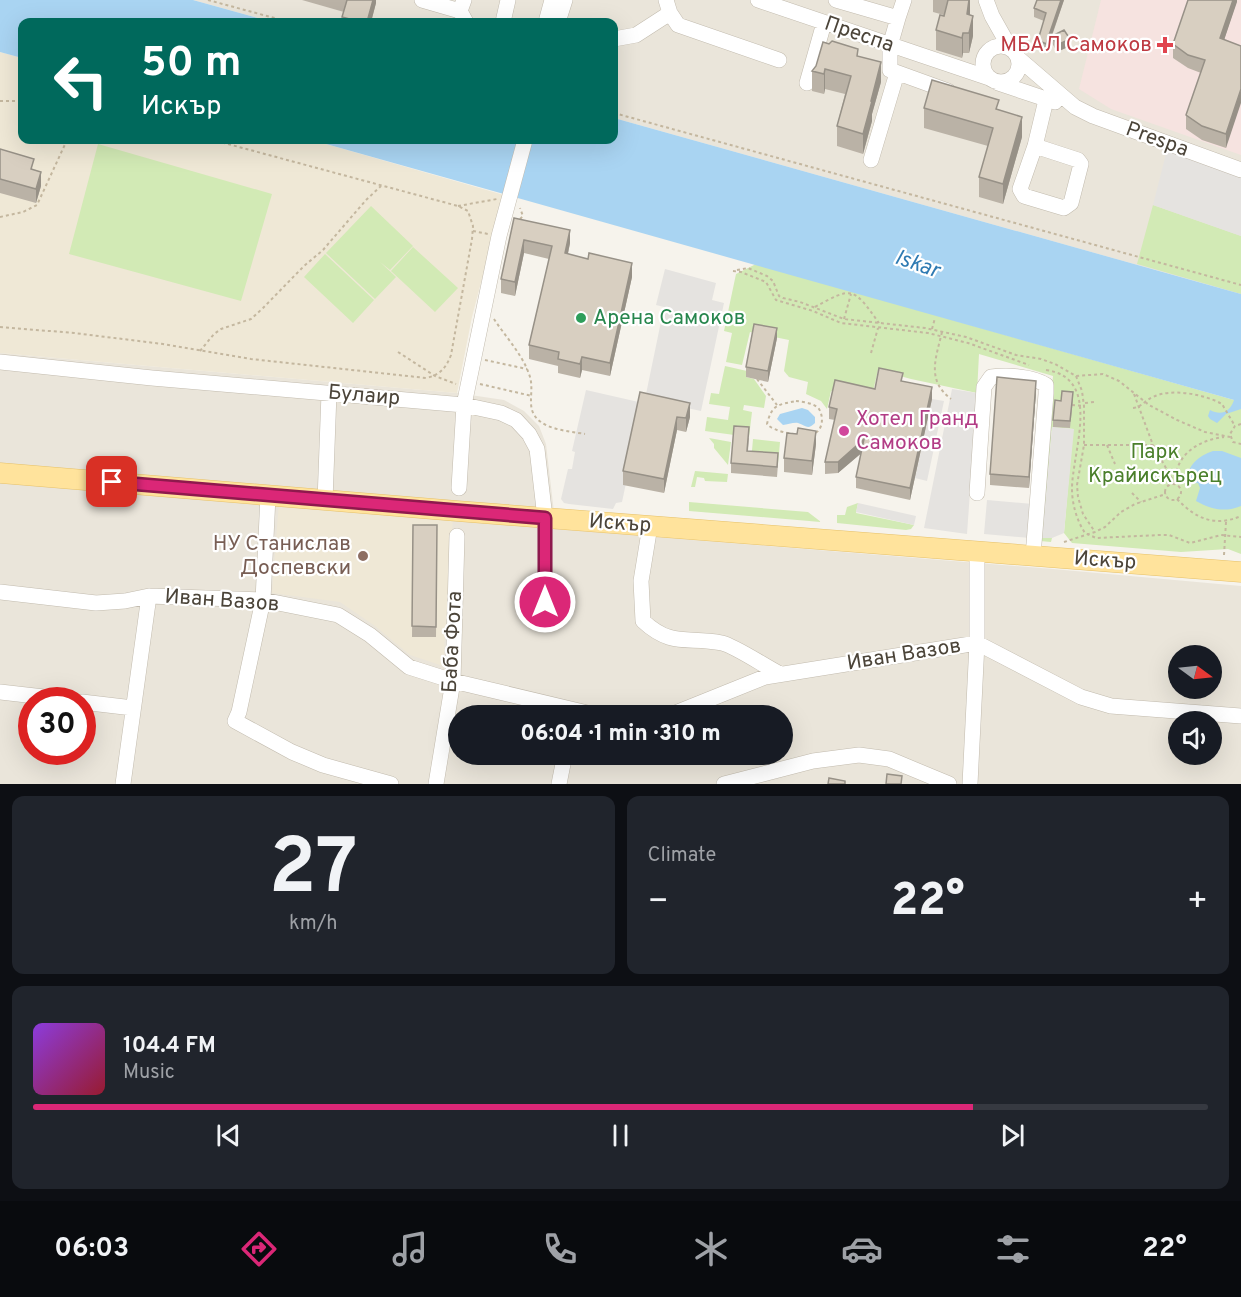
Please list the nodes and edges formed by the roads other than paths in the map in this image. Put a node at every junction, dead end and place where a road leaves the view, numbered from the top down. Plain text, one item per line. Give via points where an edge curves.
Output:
1 (422, 0) edge
2 (508, 0) edge
3 (552, 0) edge
4 (565, 0) edge
5 (758, 0) edge
6 (836, 0) edge
7 (904, 0) edge
8 (986, 0) edge
9 (668, 6) edge
10 (464, 11) edge
11 (992, 16) junction
12 (504, 18) edge
13 (547, 18) edge
14 (559, 18) edge
15 (898, 18) junction
16 (824, 23) junction
17 (618, 38) edge
18 (890, 46) junction
19 (1014, 53) junction
20 (984, 58) junction
21 (779, 60) dead end
22 (961, 68) junction
23 (889, 70) junction
24 (993, 80) junction
25 (807, 83) dead end
26 (961, 96) edge
27 (1046, 100) junction
28 (1075, 107) junction
29 (524, 144) edge
30 (1035, 146) junction
31 (872, 160) dead end
32 (1241, 170) edge
33 (0, 362) edge
34 (328, 393) junction
35 (464, 405) junction
36 (0, 473) edge
37 (459, 488) dead end
38 (977, 494) dead end
39 (268, 496) junction
40 (325, 501) junction
41 (545, 518) junction
42 (650, 526) junction
43 (457, 536) dead end
44 (977, 552) junction
45 (1033, 556) junction
46 (1232, 571) edge
47 (0, 592) edge
48 (149, 596) junction
49 (263, 600) junction
50 (545, 622) dead end
51 (977, 643) junction
52 (780, 674) junction
53 (453, 681) junction
54 (0, 693) edge
55 (18, 695) edge
56 (96, 704) edge
57 (546, 705) edge
58 (695, 705) edge
59 (133, 708) junction
60 (1241, 716) edge
61 (563, 765) edge
62 (123, 784) edge
63 (391, 784) edge
64 (436, 784) edge
65 (559, 784) edge
66 (724, 784) edge
67 (949, 784) edge
68 (970, 784) edge

1 - 10 street
2 - 12 street
3 - 13 street
4 - 14 street
5 - 16 street, Преспа
6 - 15 street
7 - 15 street
8 - 11 street
9 - 17 street via 636,35
9 - 21 street via 678,25
11 - 19 street
11 - 20 street
15 - 18 street
16 - 18 street, Преспа
16 - 25 street
18 - 22 street, Преспа
18 - 23 street
19 - 20 street via 999,46
19 - 24 street via 1019,63 1016,74 1007,81
19 - 28 street
20 - 22 street, Преспа
20 - 24 street via 983,69
22 - 24 street, Преспа
23 - 26 street
23 - 31 street
24 - 27 street, Преспа
27 - 28 street, Преспа
27 - 30 street
28 - 32 street, Prespa
29 - 35 street via 484,304
30 - 30 street via 1021,194 1064,208 1071,203 1081,164
33 - 34 street, Булаир
34 - 35 street, Булаир
34 - 40 street
35 - 37 street
35 - 41 street, Булаир via 501,413 516,420 529,434 537,448
36 - 39 main road, Искър
38 - 45 street via 984,387 991,377 1002,376 1046,385
39 - 40 main road, Искър
39 - 49 street
40 - 41 main road, Искър
41 - 42 main road, Искър
41 - 50 street, Булаир
42 - 44 main road, Искър
42 - 52 street via 640,581 643,621 654,632 673,640 723,644
43 - 53 street, Баба Фота
44 - 45 main road, Искър
44 - 51 street
45 - 46 main road, Искър
47 - 48 street, Иван Вазов via 96,603
48 - 49 street, Иван Вазов
48 - 59 street
49 - 53 street, Иван Вазов via 338,615 409,667
49 - 63 street via 235,721 324,765
51 - 52 street, Иван Вазов
51 - 60 street, Иван Вазов via 1081,697 1111,706
51 - 68 street
52 - 58 street, Иван Вазов
53 - 57 street, Иван Вазов
53 - 64 street, Баба Фота
54 - 55 street
56 - 59 street
59 - 62 street
61 - 65 street
66 - 67 street via 813,761 859,755 889,759

